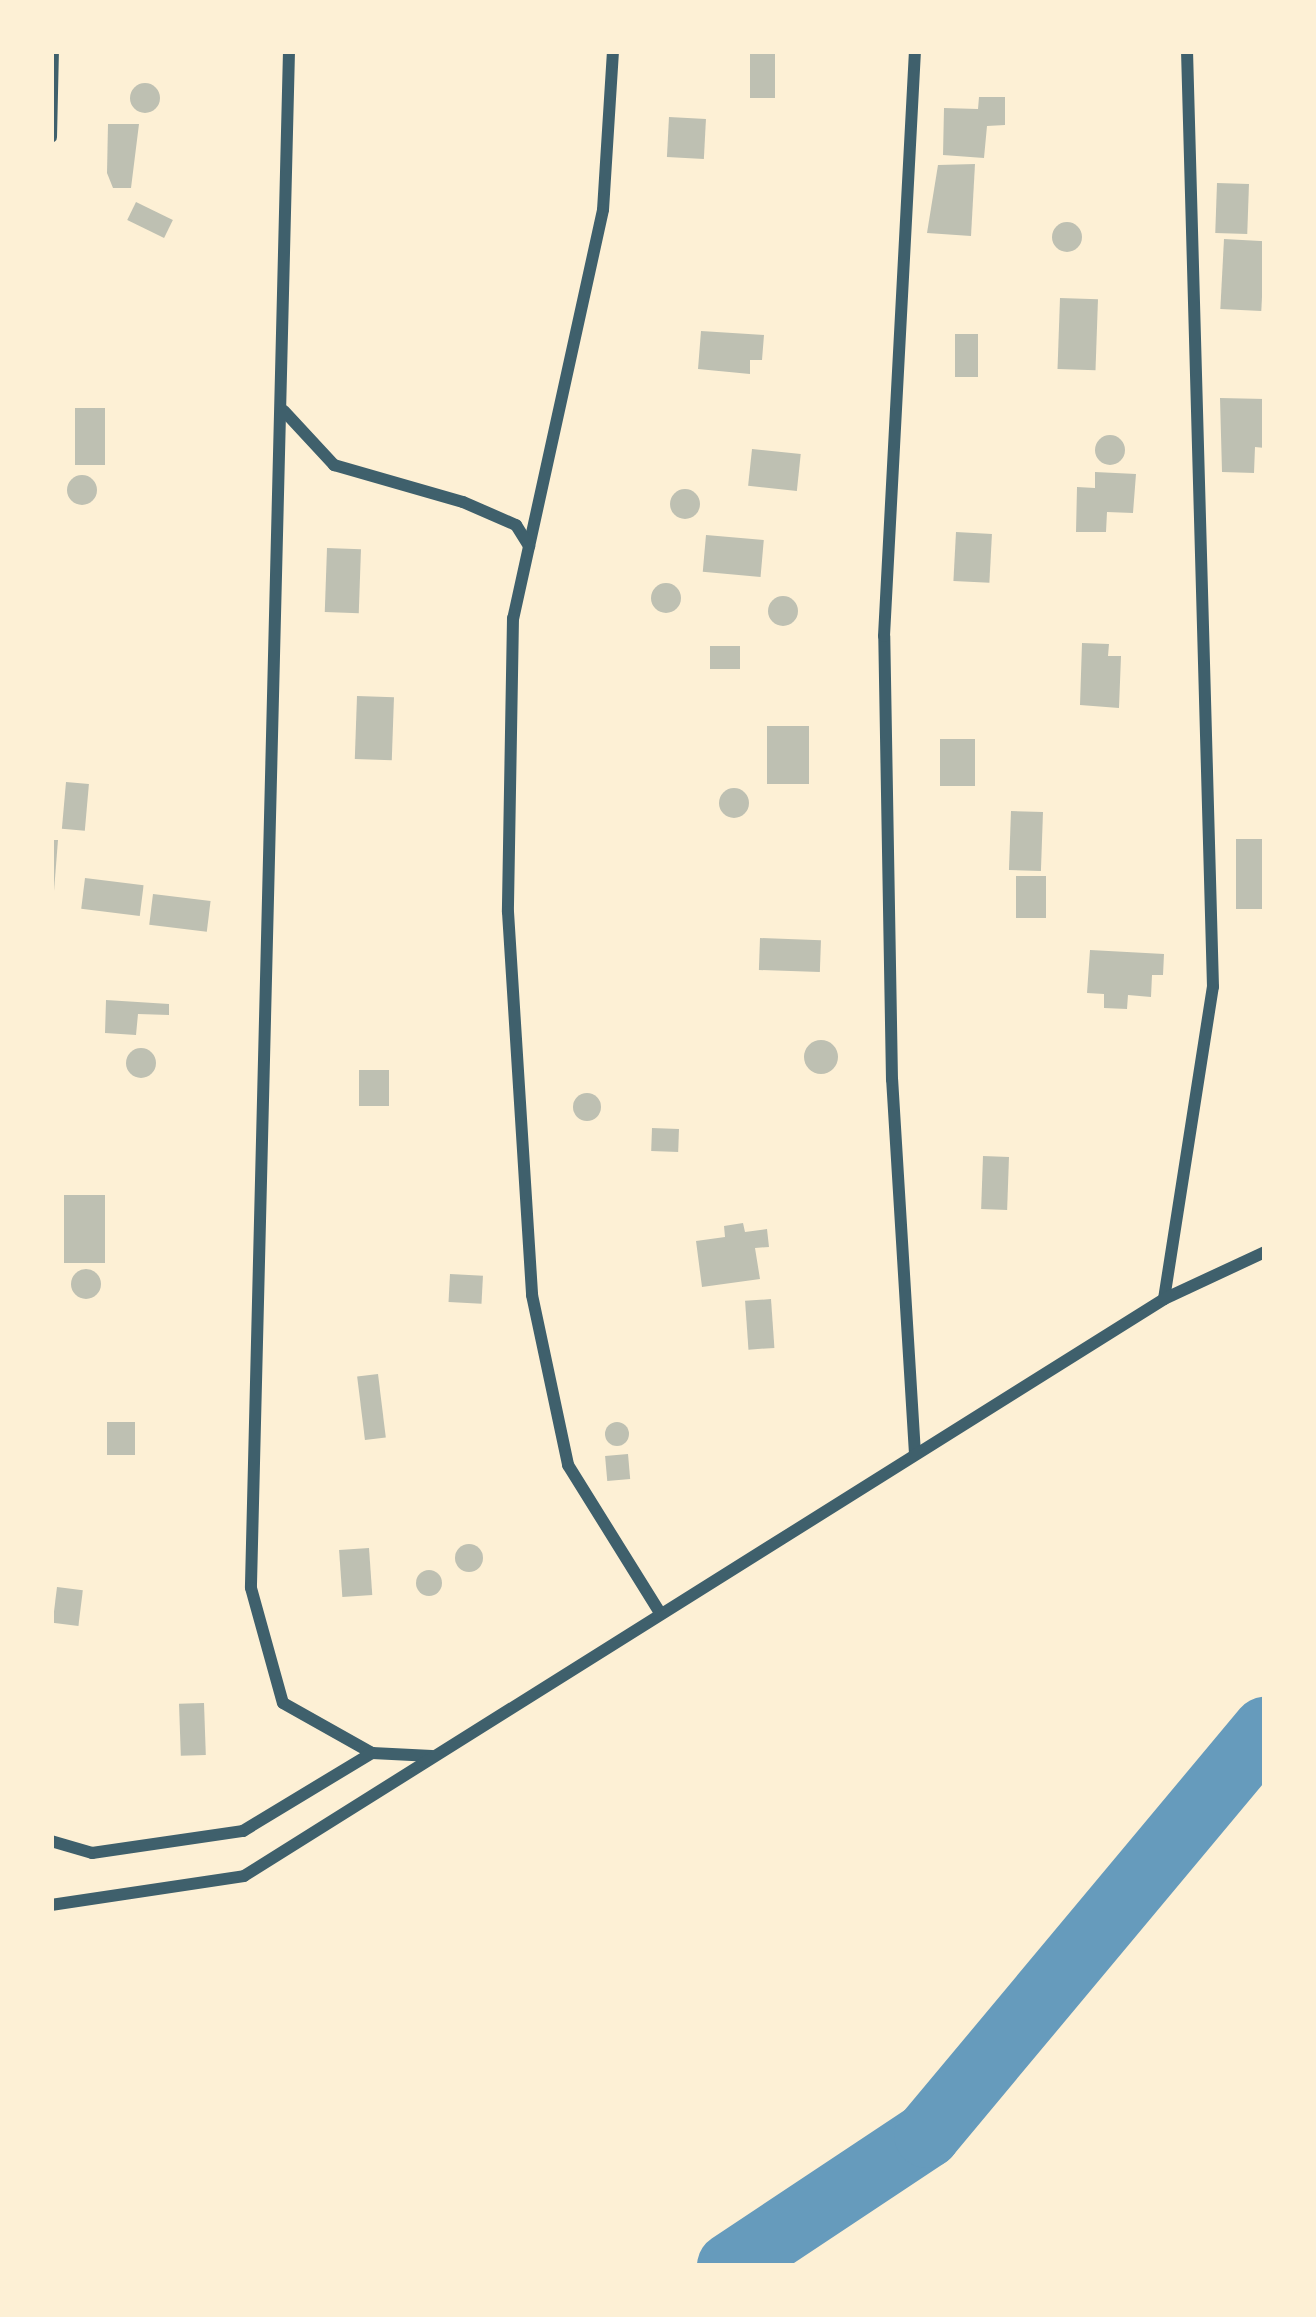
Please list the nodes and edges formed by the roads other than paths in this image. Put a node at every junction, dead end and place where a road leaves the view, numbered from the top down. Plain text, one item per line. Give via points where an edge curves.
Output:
1 (52, 51) edge
2 (289, 51) edge
3 (613, 51) edge
4 (915, 51) edge
5 (1187, 51) edge
6 (51, 137) edge
7 (283, 410) junction
8 (529, 547) junction
9 (1265, 1252) edge
10 (1164, 1299) junction
11 (915, 1454) junction
12 (661, 1613) junction
13 (372, 1753) junction
14 (432, 1756) junction
15 (51, 1841) edge
16 (51, 1905) edge

1 - 6 street
2 - 7 street
3 - 8 street via 603,210
4 - 11 street via 884,636 892,1080
5 - 10 street via 1213,987
7 - 8 street via 334,465 463,502 515,525
7 - 13 street via 252,1295 250,1588 283,1703
8 - 12 street via 513,618 508,912 532,1295 568,1465
9 - 10 street
10 - 11 street
11 - 12 street
12 - 14 street
13 - 14 street
13 - 15 street via 243,1831 92,1853
14 - 16 street via 244,1876

